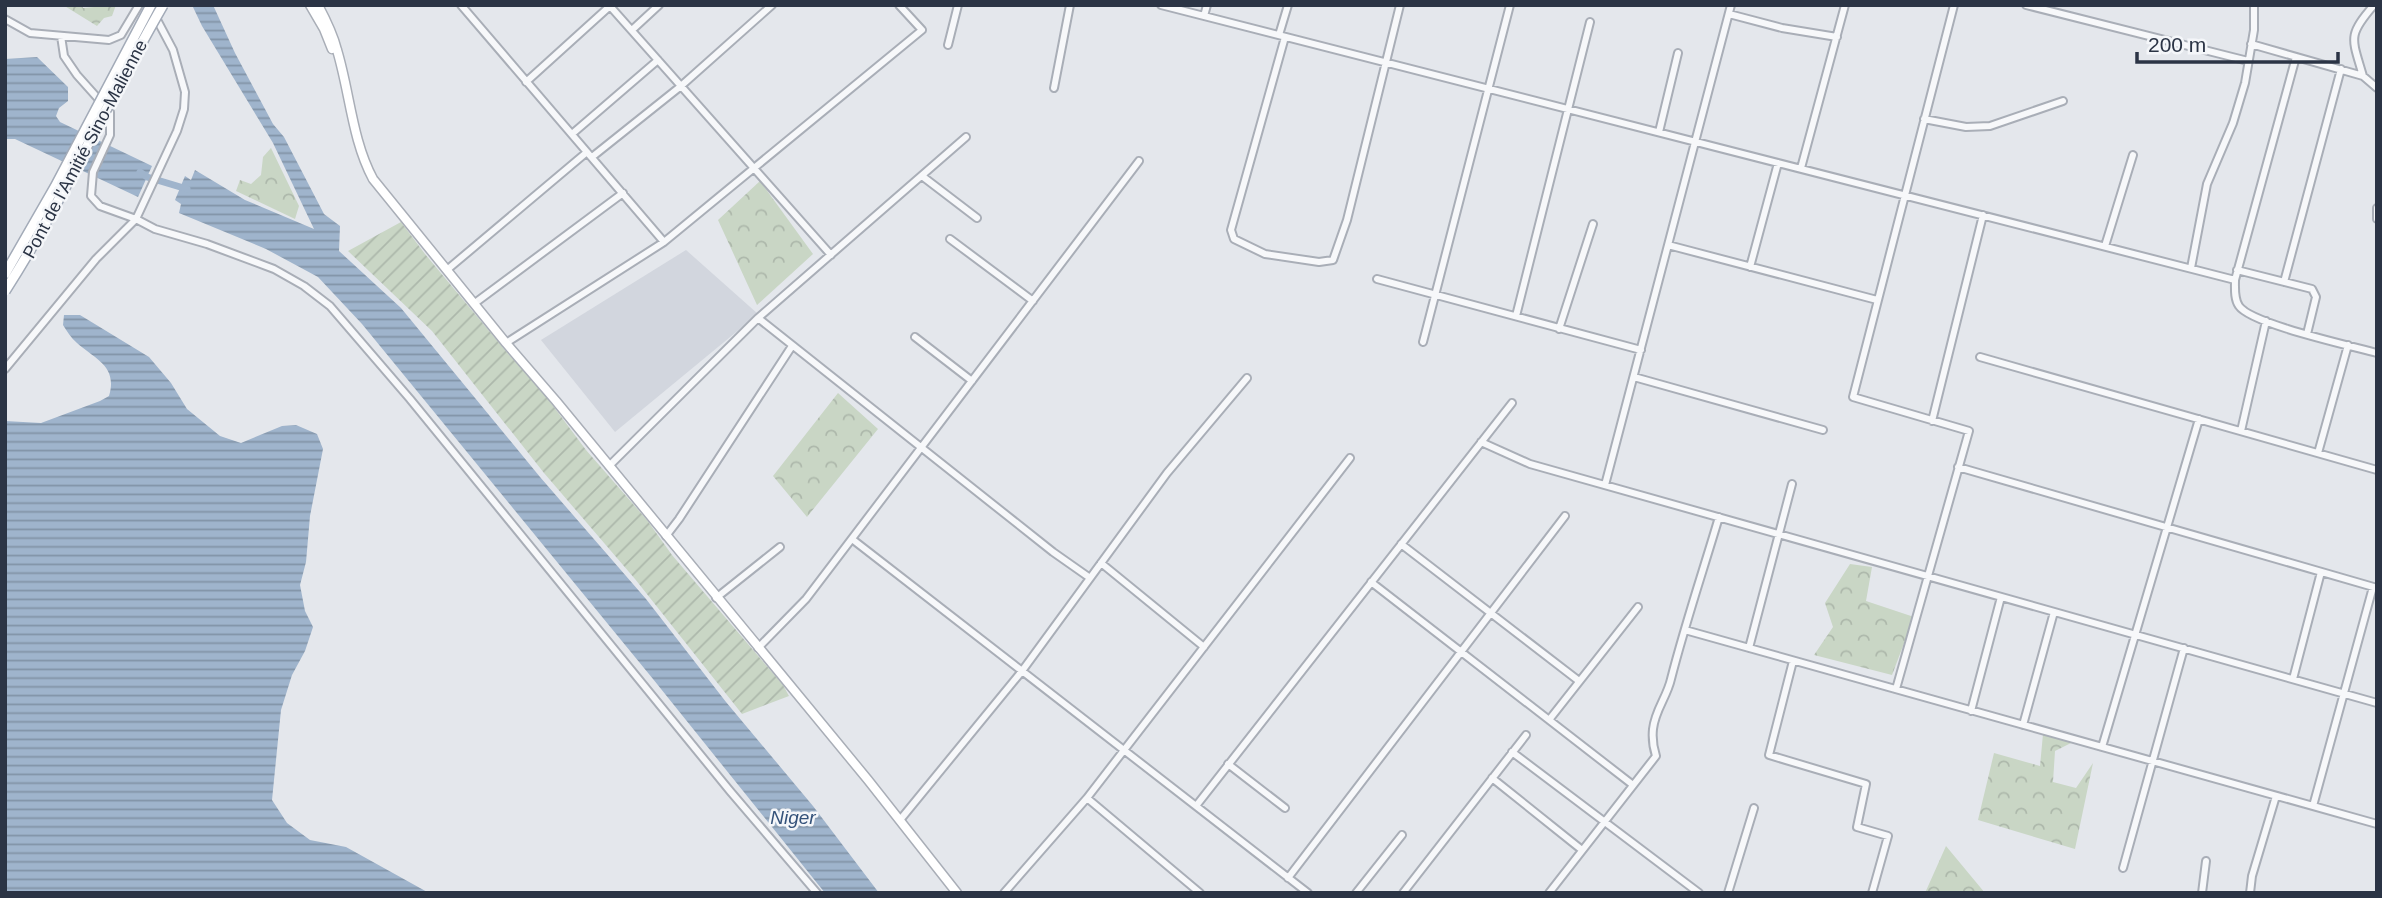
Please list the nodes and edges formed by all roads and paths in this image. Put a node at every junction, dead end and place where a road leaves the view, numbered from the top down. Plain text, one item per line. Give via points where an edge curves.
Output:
1 (139, 5) edge
2 (150, 5) edge
3 (163, 5) edge
4 (310, 5) edge
5 (318, 5) edge
6 (461, 5) edge
7 (659, 5) edge
8 (772, 5) edge
9 (899, 5) edge
10 (958, 5) edge
11 (1070, 5) edge
12 (1161, 5) edge
13 (1207, 5) edge
14 (1288, 5) edge
15 (1400, 5) edge
16 (1510, 5) edge
17 (1731, 5) edge
18 (1845, 5) edge
19 (1954, 5) edge
20 (2026, 5) edge
21 (2065, 5) edge
22 (2254, 5) edge
23 (2374, 5) edge
24 (610, 6) edge
25 (763, 8) edge
26 (1729, 14) junction
27 (2062, 15) junction
28 (1205, 16) junction
29 (5, 19) edge
30 (1590, 22) dead end
31 (632, 30) junction
32 (61, 36) junction
33 (1282, 36) junction
34 (1837, 37) junction
35 (2251, 44) junction
36 (948, 45) dead end
37 (1678, 53) dead end
38 (2296, 57) junction
39 (658, 60) junction
40 (2248, 61) junction
41 (1387, 63) junction
42 (2341, 69) junction
43 (343, 74) junction
44 (2363, 76) junction
45 (526, 82) junction
46 (681, 86) junction
47 (1054, 88) dead end
48 (2377, 88) edge
49 (1489, 89) junction
50 (2063, 101) dead end
51 (1568, 109) junction
52 (1924, 119) junction
53 (1659, 132) junction
54 (572, 134) junction
55 (966, 137) dead end
56 (1695, 142) junction
57 (589, 155) junction
58 (2133, 155) dead end
59 (1139, 161) dead end
60 (1778, 163) junction
61 (754, 168) junction
62 (1801, 169) junction
63 (922, 176) junction
64 (623, 193) junction
65 (1904, 195) junction
66 (2377, 208) edge
67 (1983, 215) junction
68 (977, 218) dead end
69 (136, 219) junction
70 (2377, 219) edge
71 (1592, 224) dead end
72 (950, 239) dead end
73 (664, 242) junction
74 (1668, 245) junction
75 (2105, 246) junction
76 (831, 255) junction
77 (1749, 267) junction
78 (2191, 268) junction
79 (448, 269) junction
80 (2237, 270) junction
81 (5, 274) edge
82 (1377, 279) dead end
83 (2235, 280) junction
84 (2284, 282) junction
85 (5, 291) edge
86 (1435, 295) junction
87 (1877, 300) junction
88 (1033, 302) junction
89 (475, 303) junction
90 (1516, 316) junction
91 (758, 318) junction
92 (2266, 321) junction
93 (1559, 329) junction
94 (2307, 334) junction
95 (915, 337) dead end
96 (1423, 342) dead end
97 (506, 344) junction
98 (2348, 345) junction
99 (792, 346) junction
100 (1641, 350) junction
101 (2377, 353) edge
102 (1980, 357) dead end
103 (5, 369) edge
104 (1634, 377) junction
105 (1247, 378) dead end
106 (972, 381) junction
107 (1512, 403) dead end
108 (2199, 419) junction
109 (1932, 421) junction
110 (1823, 430) dead end
111 (2241, 431) junction
112 (1481, 442) junction
113 (921, 448) junction
114 (2318, 453) junction
115 (1350, 458) dead end
116 (609, 466) junction
117 (1958, 467) junction
118 (2377, 470) edge
119 (1792, 484) dead end
120 (1605, 485) junction
121 (1565, 516) dead end
122 (1719, 517) junction
123 (2167, 527) junction
124 (1779, 534) junction
125 (666, 536) junction
126 (852, 539) junction
127 (1401, 544) junction
128 (780, 547) dead end
129 (1101, 563) junction
130 (2321, 572) junction
131 (1928, 576) junction
132 (1090, 578) junction
133 (1371, 582) junction
134 (2375, 587) edge
135 (2001, 597) junction
136 (716, 598) junction
137 (1638, 607) dead end
138 (2054, 611) junction
139 (1491, 613) junction
140 (1685, 630) junction
141 (2135, 635) junction
142 (1204, 646) junction
143 (758, 648) junction
144 (1749, 648) junction
145 (2184, 648) junction
146 (1461, 652) junction
147 (1793, 661) junction
148 (1022, 671) junction
149 (2293, 679) junction
150 (1579, 681) junction
151 (1896, 690) junction
152 (2344, 694) junction
153 (2377, 703) edge
154 (1972, 711) junction
155 (1549, 720) junction
156 (2023, 725) junction
157 (1526, 735) dead end
158 (2102, 747) junction
159 (1124, 750) junction
160 (1512, 752) junction
161 (2152, 761) junction
162 (1228, 764) junction
163 (1492, 778) junction
164 (1633, 785) junction
165 (2276, 796) junction
166 (1087, 798) junction
167 (1196, 806) junction
168 (2313, 806) junction
169 (1285, 808) dead end
170 (1754, 808) dead end
171 (900, 820) junction
172 (1605, 822) junction
173 (2377, 824) edge
174 (1402, 835) dead end
175 (1583, 850) junction
176 (2206, 861) dead end
177 (2123, 868) dead end
178 (1288, 878) junction
179 (817, 893) edge
180 (957, 893) edge
181 (1004, 893) edge
182 (1200, 893) edge
183 (1308, 893) edge
184 (1356, 893) edge
185 (1403, 893) edge
186 (1549, 893) edge
187 (1699, 893) edge
188 (1728, 893) edge
189 (1872, 893) edge
190 (2202, 893) edge
191 (2250, 893) edge

1 - 32 street via 121,35 108,40
2 - 69 street via 182,76 184,109
2 - 81 main road, Pont de l'Amitié Sino-Malienne, bridge
3 - 85 main road, Pont de l'Amitié Sino-Malienne, bridge
4 - 43 main road
5 - 43 main road
6 - 45 street
7 - 31 street
8 - 25 street
9 - 61 street via 922,30
10 - 36 street
11 - 47 street
12 - 28 street
13 - 28 street
14 - 33 street
15 - 41 street
16 - 49 street
17 - 26 street
18 - 34 street
19 - 52 street
20 - 27 street
21 - 27 street
22 - 35 street
23 - 44 street via 2353,34
24 - 31 street
24 - 45 street
25 - 46 street
26 - 34 street
26 - 56 street
27 - 40 street
28 - 33 street
29 - 32 street via 30,33
30 - 51 street
31 - 39 street
32 - 69 street via 64,56 110,112 110,135 93,172 91,196 100,206
33 - 41 street
33 - 41 street via 1231,230 1234,239 1265,254 1333,260
34 - 62 street
35 - 38 street
35 - 40 street
37 - 53 street
38 - 42 street
38 - 80 street
39 - 46 street
39 - 54 street
40 - 78 street via 2233,123 2207,184
41 - 49 street
42 - 44 street
42 - 84 street
43 - 79 main road via 357,136 373,179
44 - 48 street
45 - 54 street
46 - 57 street
46 - 61 street
49 - 51 street
49 - 86 street
50 - 52 street via 1990,126 1966,127
51 - 53 street
51 - 90 street
52 - 65 street
53 - 56 street
54 - 57 street
55 - 63 street
56 - 60 street
56 - 74 street
57 - 64 street
57 - 79 street
58 - 75 street
59 - 88 street
60 - 62 street
60 - 77 street
61 - 73 street
61 - 76 street
62 - 65 street
63 - 68 street
63 - 76 street
64 - 73 street
64 - 89 street
65 - 67 street
65 - 87 street
66 - 70 street
67 - 75 street
67 - 109 street
69 - 103 street via 96,259
69 - 179 street via 274,269 330,306
71 - 93 street
72 - 88 street
73 - 97 street
74 - 77 street
74 - 100 street
75 - 78 street
76 - 91 street
77 - 87 street
78 - 83 street
79 - 89 main road
80 - 83 street
80 - 84 street
82 - 86 street
83 - 92 street via 2239,307
84 - 94 street via 2315,293
86 - 90 street
86 - 96 street
87 - 109 street via 1853,397
88 - 106 street
89 - 97 main road
90 - 93 street
91 - 99 street
91 - 116 street
92 - 94 street
92 - 111 street
93 - 100 street
94 - 98 street
95 - 106 street
97 - 116 main road
98 - 101 street
98 - 114 street
99 - 113 street
99 - 125 street
100 - 104 street
102 - 108 street
104 - 110 street
104 - 120 street
105 - 129 street via 1167,473
106 - 113 street
107 - 112 street
108 - 111 street
108 - 123 street
109 - 117 street via 1969,431
111 - 114 street
112 - 120 street via 1530,464
112 - 127 street
113 - 126 street
113 - 132 street
114 - 118 street
115 - 142 street
116 - 125 main road
117 - 123 street
117 - 131 street
119 - 124 street
120 - 122 street
121 - 139 street
122 - 124 street
122 - 140 street
123 - 130 street
123 - 141 street
124 - 131 street
124 - 144 street
125 - 136 main road
126 - 143 street via 806,599
126 - 148 street
127 - 133 street
127 - 139 street
128 - 136 street
129 - 132 street
129 - 142 street
130 - 134 street
130 - 149 street
131 - 135 street
131 - 151 street
132 - 148 street
133 - 146 street
133 - 162 street
134 - 152 street
135 - 138 street
135 - 154 street
136 - 143 main road
137 - 150 street
138 - 141 street
138 - 156 street
139 - 146 street
139 - 150 street
140 - 144 street
140 - 164 street via 1653,729 1656,756
141 - 145 street
141 - 158 street
142 - 159 street
143 - 171 main road
144 - 147 street
145 - 149 street
145 - 161 street
146 - 155 street
146 - 178 street
147 - 151 street
147 - 189 street via 1769,755 1866,784 1857,827 1888,836
148 - 159 street
148 - 171 street
149 - 152 street
150 - 155 street
151 - 154 street
152 - 153 street
152 - 168 street
154 - 156 street
155 - 164 street
156 - 158 street
157 - 160 street
158 - 161 street
159 - 166 street
159 - 167 street
160 - 163 street
160 - 172 street
161 - 165 street
161 - 177 street
162 - 167 street
162 - 169 street
163 - 175 street
163 - 185 street
164 - 172 street
165 - 168 street
165 - 191 street
166 - 181 street
166 - 182 street
167 - 178 street
168 - 173 street
170 - 188 street
171 - 180 main road
172 - 175 street
172 - 187 street
174 - 184 street
175 - 186 street
176 - 190 street
178 - 183 street

